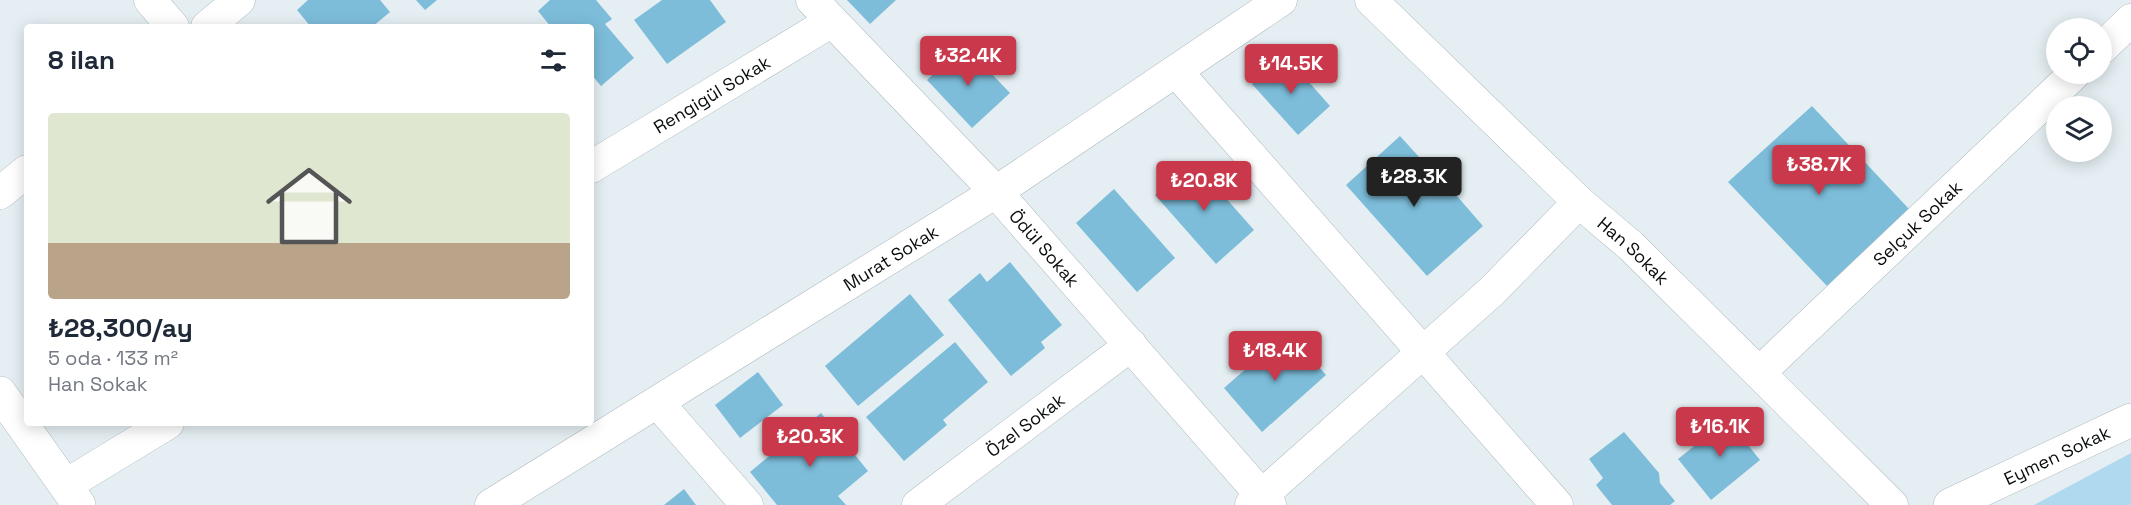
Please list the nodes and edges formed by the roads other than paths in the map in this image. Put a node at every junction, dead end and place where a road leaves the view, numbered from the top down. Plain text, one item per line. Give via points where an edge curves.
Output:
1 (150, 0) edge
2 (1281, 0) edge
3 (1371, 0) edge
4 (822, 11) edge
5 (2131, 20) edge
6 (170, 24) edge
7 (2112, 38) edge
8 (1176, 71) junction
9 (2063, 84) edge
10 (594, 165) edge
11 (24, 173) edge
12 (996, 192) junction
13 (0, 193) edge
14 (1579, 202) junction
15 (1131, 345) junction
16 (1424, 351) junction
17 (1760, 373) junction
18 (0, 393) edge
19 (658, 403) junction
20 (2131, 420) edge
21 (164, 426) edge
22 (72, 495) edge
23 (1261, 502) edge
24 (491, 505) edge
25 (747, 505) edge
26 (918, 505) edge
27 (1557, 505) edge
28 (1892, 505) edge
29 (1950, 505) edge

1 - 6 street
2 - 8 street, Murat Sokak
3 - 14 street, Han Sokak
4 - 10 street, Rengigül Sokak
4 - 12 street, Ödül Sokak
5 - 7 street
8 - 12 street, Murat Sokak
8 - 16 street
9 - 17 street, Selçuk Sokak
11 - 13 street
12 - 15 street, Ödül Sokak
12 - 19 street, Murat Sokak
14 - 16 street via 1492,291
14 - 17 street, Han Sokak via 1631,246
15 - 23 street, Ödül Sokak
15 - 26 street, Özel Sokak
16 - 23 street
16 - 27 street
17 - 28 street, Han Sokak
18 - 22 main road
19 - 24 street, Murat Sokak
19 - 25 street
20 - 29 main road, Eymen Sokak
21 - 22 street

